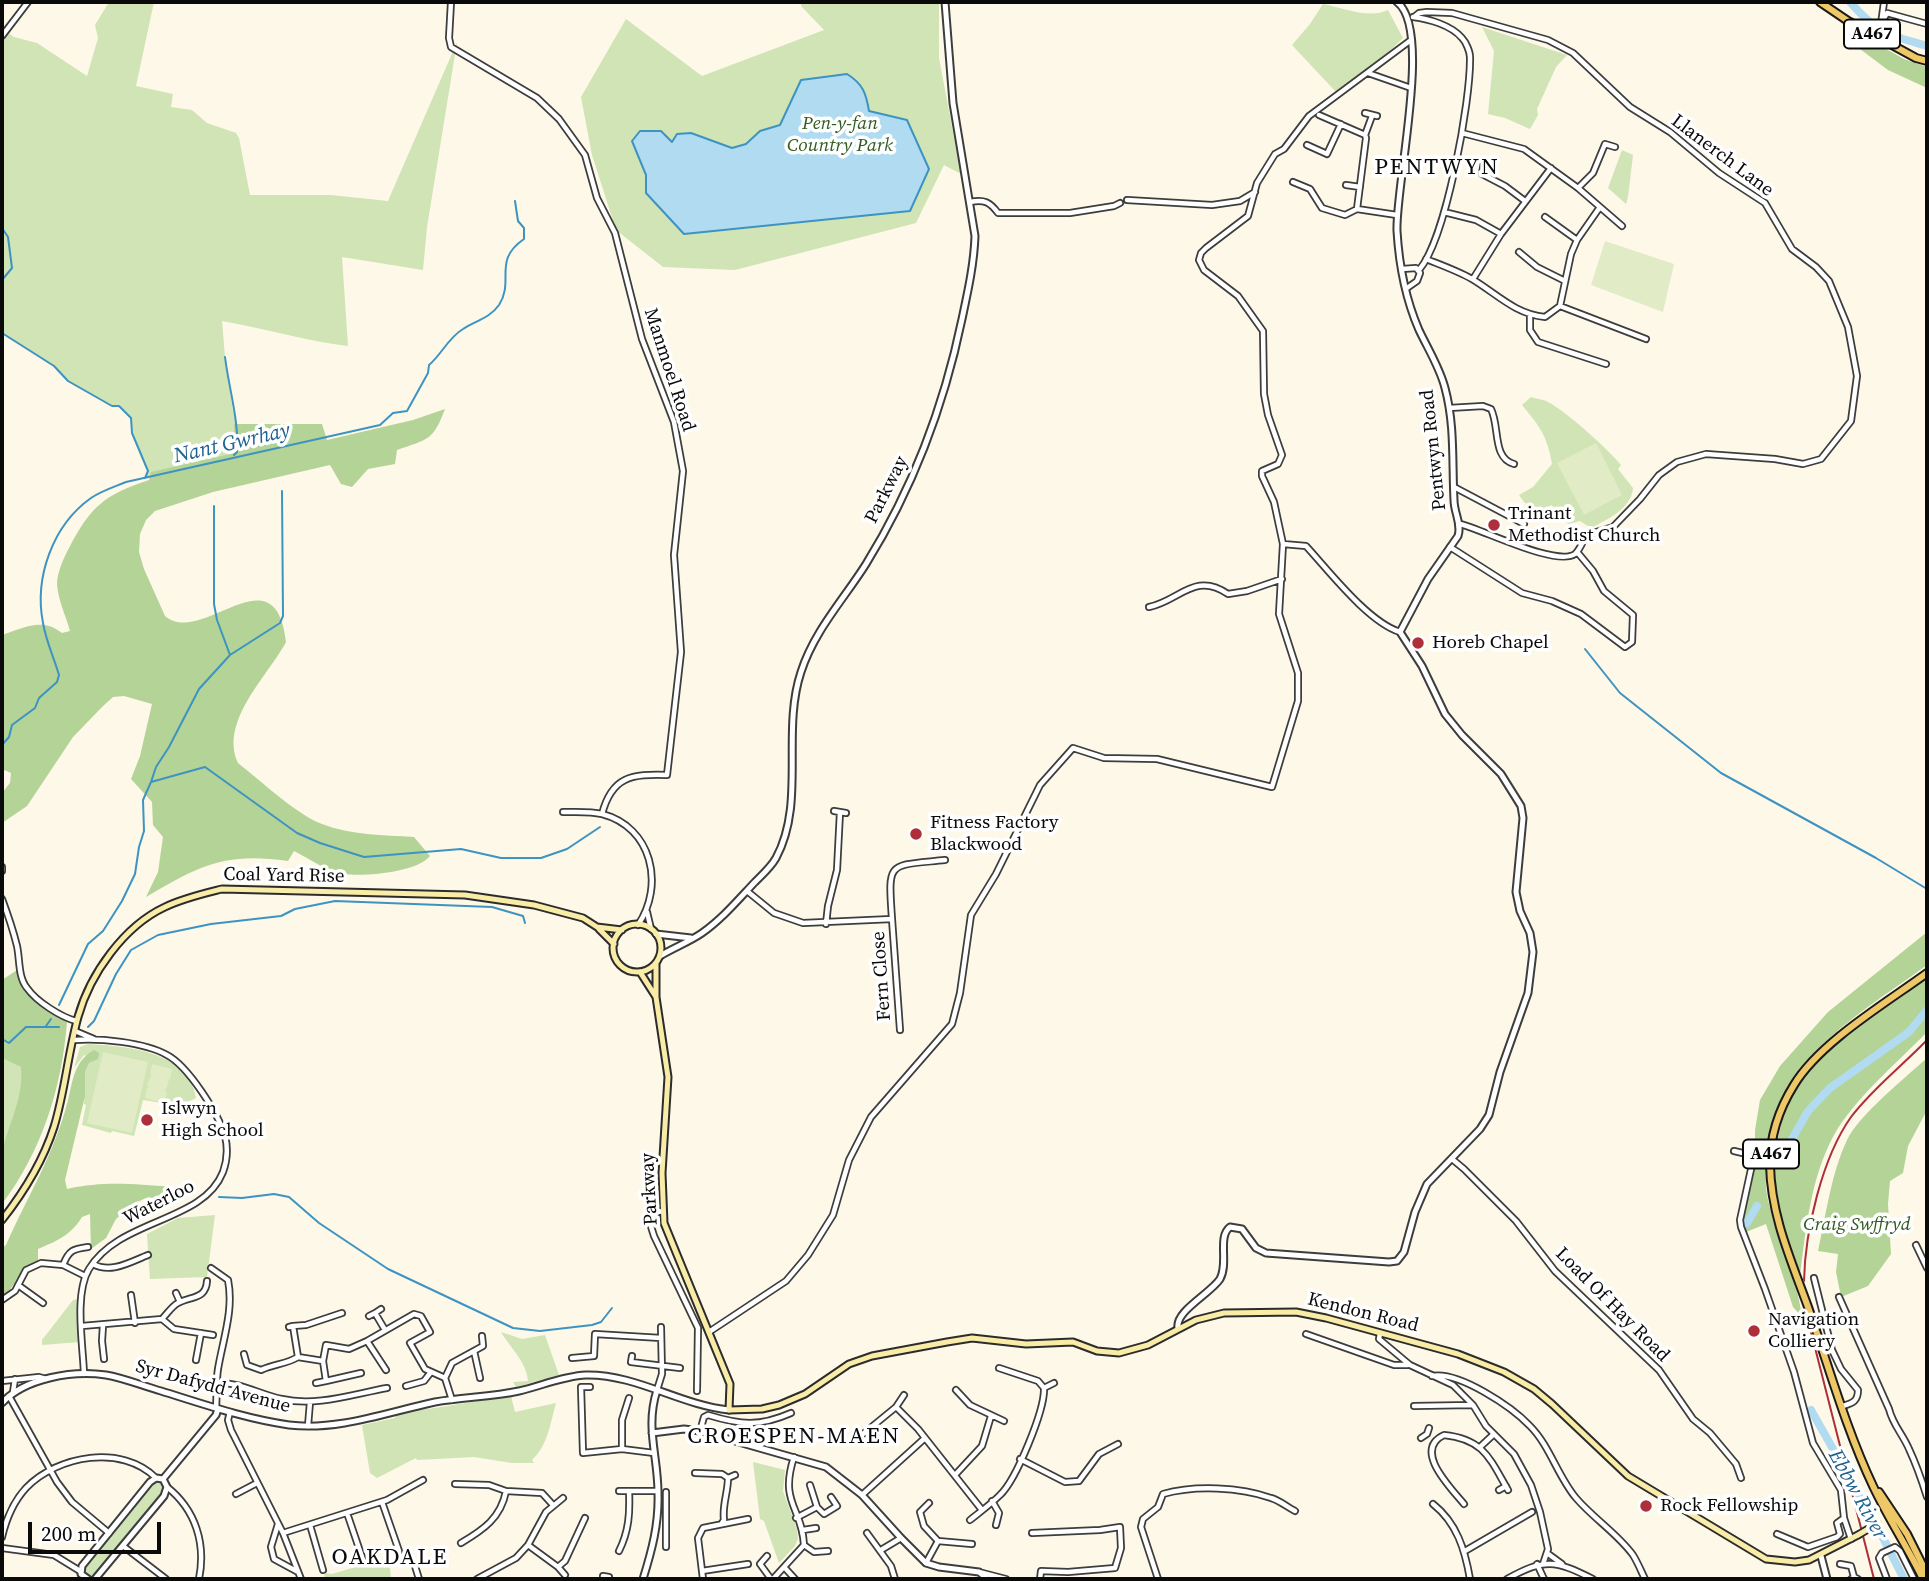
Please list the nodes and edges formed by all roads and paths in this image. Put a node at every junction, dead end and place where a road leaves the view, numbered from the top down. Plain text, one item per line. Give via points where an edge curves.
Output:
1 (28, 2) edge
2 (451, 2) edge
3 (946, 2) edge
4 (1398, 2) edge
5 (1820, 2) edge
6 (1884, 2) edge
7 (1411, 17) junction
8 (1927, 24) edge
9 (2, 36) edge
10 (1411, 40) junction
11 (1927, 61) edge
12 (1367, 73) junction
13 (1411, 88) junction
14 (1365, 113) dead end
15 (1319, 115) dead end
16 (1341, 124) junction
17 (1462, 133) junction
18 (1365, 135) junction
19 (1307, 145) dead end
20 (1615, 147) dead end
21 (1484, 162) dead end
22 (1551, 168) junction
23 (1293, 181) dead end
24 (1346, 185) dead end
25 (1360, 187) junction
26 (1578, 188) junction
27 (1255, 192) junction
28 (1127, 200) dead end
29 (1525, 201) junction
30 (970, 202) junction
31 (1120, 203) dead end
32 (1600, 207) junction
33 (1357, 209) junction
34 (1444, 212) junction
35 (1397, 215) junction
36 (1545, 217) dead end
37 (1622, 226) dead end
38 (1501, 234) junction
39 (1577, 240) junction
40 (1519, 252) dead end
41 (1426, 259) junction
42 (1402, 269) junction
43 (1419, 270) junction
44 (1473, 279) junction
45 (1565, 281) junction
46 (1407, 288) junction
47 (1560, 306) junction
48 (1530, 315) junction
49 (1646, 339) dead end
50 (1606, 364) dead end
51 (1448, 408) junction
52 (1514, 464) dead end
53 (1454, 487) junction
54 (1460, 524) junction
55 (1524, 524) dead end
56 (1283, 544) junction
57 (1450, 547) junction
58 (1577, 553) junction
59 (1282, 579) junction
60 (1150, 607) dead end
61 (1400, 632) junction
62 (563, 812) dead end
63 (840, 812) dead end
64 (601, 814) junction
65 (945, 860) dead end
66 (747, 891) junction
67 (2, 899) edge
68 (647, 911) junction
69 (892, 919) junction
70 (826, 924) junction
71 (638, 925) junction
72 (597, 926) junction
73 (651, 929) junction
74 (622, 930) junction
75 (656, 934) junction
76 (691, 938) junction
77 (614, 944) junction
78 (660, 956) junction
79 (656, 963) junction
80 (640, 972) junction
81 (1927, 973) edge
82 (656, 997) junction
83 (76, 1021) junction
84 (900, 1030) dead end
85 (75, 1031) junction
86 (94, 1039) junction
87 (74, 1040) junction
88 (1734, 1151) dead end
89 (1452, 1160) junction
90 (648, 1177) dead end
91 (663, 1211) junction
92 (648, 1214) junction
93 (2, 1220) edge
94 (1916, 1245) dead end
95 (88, 1247) dead end
96 (148, 1255) dead end
97 (93, 1264) junction
98 (63, 1265) junction
99 (211, 1268) dead end
100 (1927, 1268) edge
101 (85, 1276) junction
102 (1814, 1278) dead end
103 (207, 1281) dead end
104 (18, 1285) junction
105 (176, 1293) dead end
106 (131, 1295) dead end
107 (1839, 1297) dead end
108 (2, 1300) edge
109 (180, 1302) junction
110 (43, 1303) dead end
111 (381, 1309) dead end
112 (342, 1313) dead end
113 (162, 1319) junction
114 (135, 1323) junction
115 (103, 1325) junction
116 (82, 1326) junction
117 (661, 1327) dead end
118 (1178, 1328) junction
119 (385, 1330) junction
120 (708, 1332) junction
121 (201, 1333) junction
122 (1380, 1333) junction
123 (1306, 1334) dead end
124 (213, 1335) dead end
125 (482, 1336) dead end
126 (661, 1338) junction
127 (368, 1341) junction
128 (474, 1350) junction
129 (244, 1353) dead end
130 (632, 1356) dead end
131 (298, 1357) junction
132 (572, 1358) dead end
133 (104, 1359) dead end
134 (196, 1360) dead end
135 (323, 1361) junction
136 (247, 1365) junction
137 (1409, 1365) junction
138 (661, 1366) junction
139 (680, 1367) dead end
140 (239, 1368) dead end
141 (999, 1368) dead end
142 (386, 1370) dead end
143 (430, 1372) junction
144 (361, 1373) dead end
145 (84, 1374) junction
146 (1433, 1376) junction
147 (445, 1378) junction
148 (480, 1378) dead end
149 (15, 1379) junction
150 (48, 1380) junction
151 (2, 1381) edge
152 (326, 1381) junction
153 (218, 1383) junction
154 (316, 1383) dead end
155 (1054, 1383) dead end
156 (406, 1386) dead end
157 (590, 1387) dead end
158 (387, 1388) dead end
159 (1044, 1388) junction
160 (657, 1390) junction
161 (956, 1390) dead end
162 (697, 1391) dead end
163 (11, 1394) junction
164 (904, 1395) dead end
165 (629, 1398) dead end
166 (452, 1400) junction
167 (310, 1402) junction
168 (2, 1403) edge
169 (1473, 1405) junction
170 (1414, 1406) dead end
171 (1843, 1406) junction
172 (896, 1407) junction
173 (217, 1409) junction
174 (729, 1410) junction
175 (230, 1412) junction
176 (791, 1413) dead end
177 (991, 1416) junction
178 (1004, 1421) dead end
179 (309, 1426) junction
180 (699, 1431) junction
181 (652, 1433) junction
182 (1426, 1433) dead end
183 (863, 1434) dead end
184 (1494, 1434) junction
185 (925, 1438) junction
186 (1435, 1441) junction
187 (1118, 1444) dead end
188 (1480, 1447) junction
189 (622, 1448) junction
190 (654, 1453) junction
191 (794, 1457) junction
192 (1020, 1459) junction
193 (50, 1471) junction
194 (695, 1473) dead end
195 (735, 1475) dead end
196 (955, 1475) junction
197 (156, 1478) junction
198 (728, 1478) junction
199 (1741, 1478) dead end
200 (163, 1479) junction
201 (423, 1480) dead end
202 (257, 1483) junction
203 (455, 1484) dead end
204 (810, 1485) dead end
205 (167, 1487) junction
206 (1499, 1490) dead end
207 (506, 1491) junction
208 (619, 1491) dead end
209 (629, 1491) junction
210 (659, 1491) junction
211 (666, 1492) dead end
212 (236, 1494) dead end
213 (862, 1495) junction
214 (831, 1497) dead end
215 (1927, 1497) edge
216 (563, 1498) dead end
217 (666, 1501) junction
218 (992, 1501) junction
219 (382, 1502) junction
220 (658, 1502) junction
221 (929, 1503) dead end
222 (1433, 1504) dead end
223 (1464, 1504) dead end
224 (553, 1505) junction
225 (817, 1507) junction
226 (982, 1510) junction
227 (1295, 1511) dead end
228 (1532, 1512) dead end
229 (347, 1513) junction
230 (1892, 1515) junction
231 (585, 1518) dead end
232 (796, 1518) junction
233 (1844, 1518) junction
234 (748, 1519) dead end
235 (970, 1520) dead end
236 (722, 1523) junction
237 (278, 1524) junction
238 (310, 1525) junction
239 (996, 1525) dead end
240 (816, 1528) dead end
241 (803, 1530) junction
242 (109, 1533) junction
243 (283, 1533) junction
244 (867, 1533) dead end
245 (1032, 1533) dead end
246 (1777, 1534) dead end
247 (2, 1537) edge
248 (901, 1538) junction
249 (656, 1539) junction
250 (666, 1539) junction
251 (1851, 1539) junction
252 (938, 1541) junction
253 (461, 1543) dead end
254 (972, 1544) dead end
255 (528, 1545) junction
256 (804, 1545) junction
257 (123, 1546) junction
258 (666, 1547) dead end
259 (2, 1548) edge
260 (881, 1550) junction
261 (399, 1551) dead end
262 (619, 1551) dead end
263 (828, 1551) dead end
264 (1465, 1551) junction
265 (1546, 1553) junction
266 (768, 1556) dead end
267 (1821, 1556) junction
268 (364, 1563) dead end
269 (926, 1563) junction
270 (748, 1564) dead end
271 (1540, 1564) junction
272 (1562, 1564) junction
273 (1840, 1564) dead end
274 (415, 1566) dead end
275 (558, 1567) junction
276 (783, 1567) junction
277 (323, 1570) dead end
278 (702, 1571) junction
279 (299, 1572) junction
280 (979, 1572) junction
281 (1927, 1574) edge
282 (565, 1575) dead end
283 (83, 1577) edge
284 (96, 1579) edge
285 (166, 1579) edge
286 (199, 1579) edge
287 (300, 1579) edge
288 (419, 1579) edge
289 (477, 1579) edge
290 (643, 1579) edge
291 (703, 1579) edge
292 (772, 1579) edge
293 (795, 1579) edge
294 (895, 1579) edge
295 (987, 1579) edge
296 (1006, 1579) edge
297 (1040, 1579) edge
298 (1158, 1579) edge
299 (1470, 1579) edge
300 (1507, 1579) edge
301 (1544, 1579) edge
302 (1593, 1579) edge
303 (1645, 1579) edge
304 (1827, 1579) edge
305 (1854, 1579) edge
306 (1887, 1579) edge
307 (1914, 1579) edge
308 (1923, 1579) edge

1 - 9 street
2 - 64 street, Manmoel Road via 451,47 537,98 586,155 597,198 615,233 642,339 668,402 681,453 674,555 681,652 667,775 624,779 607,795
3 - 30 street, Parkway via 953,103
4 - 7 street
5 - 11 main road, A467 via 1847,21
6 - 8 street via 1881,24 1887,13
7 - 10 street, Pentwyn Road
7 - 17 street via 1431,20 1463,38 1470,54
7 - 58 street, Llanerch Lane via 1419,12 1452,13 1548,40 1573,53 1623,102 1765,203 1793,248 1829,281 1848,327 1857,376 1851,421 1821,459 1803,464 1706,454 1678,462 1659,475 1613,527 1586,535
10 - 12 street
10 - 13 street, Pentwyn Road
12 - 13 street
12 - 27 street via 1309,116 1275,154
13 - 35 street, Pentwyn Road
14 - 18 street via 1375,116
15 - 16 street
16 - 18 street
16 - 19 street via 1327,154
17 - 22 street via 1524,149
17 - 34 street
18 - 25 street
20 - 26 street via 1605,144 1592,173
21 - 29 street via 1482,174
22 - 26 street
22 - 29 street
23 - 33 street via 1310,189 1322,208 1345,215
24 - 25 street
25 - 33 street
26 - 32 street
27 - 28 street via 1240,201 1212,205
27 - 56 street via 1248,216 1200,253 1199,260 1204,270 1238,296 1263,331 1264,394 1282,455 1262,476 1274,502
29 - 38 street
30 - 31 street via 984,200 998,213 1070,213
30 - 66 street, Parkway via 975,236 972,268 953,361 930,436 904,496 867,561 810,646 793,698 791,800 783,842 774,861
32 - 37 street
32 - 39 street
33 - 35 street
34 - 38 street via 1476,220
34 - 41 street
35 - 42 street, Pentwyn Road
36 - 39 street
38 - 44 street
39 - 45 street
40 - 45 street
41 - 43 street
41 - 44 street
42 - 43 street
42 - 46 street, Pentwyn Road
43 - 46 street via 1417,281
44 - 48 street
45 - 47 street
46 - 51 street, Pentwyn Road via 1413,314 1445,386
47 - 48 street via 1545,317
47 - 49 street
48 - 50 street via 1530,330 1538,342
51 - 52 street via 1483,406 1491,410 1502,455
51 - 53 street, Pentwyn Road
53 - 54 street, Pentwyn Road
53 - 55 street
54 - 57 street, Pentwyn Road
54 - 58 street via 1539,552 1564,557
56 - 59 street
56 - 61 street via 1306,546 1356,601
57 - 58 street via 1522,593 1581,614 1625,647 1632,642 1633,615 1604,590
57 - 61 street, Pentwyn Road
59 - 60 street via 1228,594 1209,585
59 - 120 street via 1279,614 1298,673 1298,701 1272,787 1157,759 1104,758 1073,748 1040,785 971,915 952,1024 871,1117 849,1160 832,1214 808,1255 786,1280
61 - 89 street via 1445,714 1501,774 1522,814 1515,885 1532,943 1531,978 1493,1107
62 - 64 street
63 - 70 street via 837,870
64 - 68 street via 636,835 647,853 652,866
65 - 69 street, Fern Close via 901,865 894,870 890,879
66 - 70 street, Fern Close via 781,917
66 - 76 street, Parkway
67 - 83 street via 26,988 61,1017
68 - 71 street
68 - 73 street
69 - 70 street, Fern Close
69 - 84 street, Fern Close
71 - 73 main road
71 - 74 main road
72 - 74 main road, Coal Yard Rise
72 - 77 main road, Coal Yard Rise
72 - 83 main road, Coal Yard Rise via 534,905 465,895 222,889 163,908 138,925 98,971
73 - 75 main road
74 - 77 main road
75 - 76 street
75 - 78 main road
76 - 78 street, Parkway
77 - 80 main road via 621,966
78 - 79 main road
79 - 80 main road
79 - 82 main road, Parkway
80 - 82 main road
81 - 171 main road, A467 via 1808,1066 1780,1111 1772,1142 1776,1217
82 - 91 main road, Parkway via 668,1077
83 - 85 main road, Coal Yard Rise
85 - 86 street, Waterloo
85 - 87 main road, Coal Yard Rise
86 - 87 street, Waterloo
86 - 97 street, Waterloo via 157,1050 176,1061 220,1123 227,1153 223,1172 206,1196 115,1241
87 - 93 main road, Coal Yard Rise via 54,1128 40,1164
88 - 233 street via 1751,1155 1753,1160 1741,1227 1794,1372 1817,1452 1841,1490
89 - 118 street via 1423,1191 1397,1261 1265,1253 1242,1229 1227,1229 1222,1274 1210,1291 1179,1317
89 - 199 street, Load Of Hay Road via 1516,1221 1555,1271 1659,1370 1693,1419 1736,1464
90 - 92 street
91 - 92 street
91 - 120 main road, Parkway
92 - 162 street via 698,1328
94 - 100 street
95 - 98 street via 73,1249
96 - 97 street via 111,1269
97 - 101 street, Waterloo
98 - 101 street
98 - 104 street via 33,1266
99 - 153 street via 228,1280 230,1288
101 - 116 street, Waterloo via 80,1297
102 - 171 street via 1832,1350 1858,1390 1857,1399
103 - 109 street via 201,1295
104 - 108 street
104 - 110 street
105 - 109 street
106 - 114 street
107 - 215 street
109 - 113 street
111 - 119 street via 372,1314
112 - 131 street via 291,1326
113 - 114 street
113 - 121 street via 174,1329
114 - 115 street
115 - 116 street
115 - 133 street
116 - 145 street, Waterloo
117 - 126 street
118 - 122 main road, Kendon Road via 1224,1312 1296,1312
118 - 174 main road, Kendon Road via 1148,1345 1119,1353 1073,1342 1026,1344 972,1338 947,1342 849,1364 805,1394 779,1405
119 - 127 street
119 - 143 street via 414,1314 421,1316 430,1332 410,1343
120 - 174 main road, Parkway via 730,1384
121 - 124 street
121 - 134 street
122 - 137 street via 1379,1339
122 - 267 main road, Kendon Road via 1458,1354 1534,1389 1628,1476 1766,1559 1795,1562
123 - 137 street via 1394,1365
125 - 128 street via 483,1346
126 - 132 street via 595,1334 594,1356
126 - 138 street
127 - 135 street via 349,1349 326,1345
127 - 142 street
128 - 147 street via 452,1363
128 - 148 street
129 - 136 street
130 - 138 street via 631,1362
131 - 135 street
131 - 136 street via 261,1370
135 - 152 street
136 - 140 street
137 - 146 street
138 - 139 street
138 - 160 street
141 - 159 street via 1038,1381
143 - 147 street
143 - 156 street via 424,1381
144 - 152 street
145 - 150 street, Syr Dafydd Avenue
145 - 173 street, Syr Dafydd Avenue via 113,1376
146 - 169 street via 1453,1385
146 - 303 street via 1485,1392 1532,1427 1580,1502 1634,1556
147 - 166 street
149 - 150 street
149 - 151 street
149 - 163 street
150 - 163 street, Syr Dafydd Avenue
152 - 154 street
153 - 167 street
153 - 173 street
155 - 159 street
157 - 189 street via 579,1386 583,1456
158 - 167 street
159 - 192 street via 1045,1402
160 - 166 street, Syr Dafydd Avenue via 585,1375 516,1392
160 - 174 street, Syr Dafydd Avenue
160 - 181 street
161 - 177 street via 970,1405
163 - 168 street
163 - 193 street
164 - 172 street
165 - 189 street via 622,1420
166 - 179 street, Syr Dafydd Avenue
167 - 179 street
169 - 170 street
169 - 184 street
171 - 230 main road, A467 via 1873,1485
172 - 183 street
172 - 185 street
173 - 175 street, Syr Dafydd Avenue
173 - 200 street via 196,1442
175 - 179 street, Syr Dafydd Avenue
175 - 202 street via 231,1430
176 - 180 street via 759,1424 708,1416
177 - 178 street
177 - 196 street via 982,1446
180 - 181 street
180 - 191 street
181 - 190 street
182 - 186 street
184 - 188 street
184 - 265 street via 1514,1454 1531,1485
185 - 196 street
185 - 213 street
186 - 188 street via 1444,1434 1452,1435
186 - 223 street via 1436,1468
187 - 192 street via 1099,1454 1079,1481 1065,1482
188 - 206 street via 1507,1488
189 - 190 street
190 - 210 street
191 - 213 street via 826,1467
191 - 232 street via 787,1488
192 - 218 street via 1002,1494
193 - 197 street via 78,1460 108,1457 132,1462
193 - 242 street via 72,1502
193 - 247 street via 25,1489
194 - 198 street
195 - 198 street
196 - 226 street
197 - 200 street
197 - 242 street
198 - 236 street
200 - 205 street
201 - 219 street
202 - 212 street
202 - 237 street
203 - 207 street via 489,1485
204 - 225 street
205 - 257 street
205 - 286 street via 183,1502 198,1533
207 - 224 street via 542,1493
207 - 253 street via 492,1521
208 - 209 street
209 - 210 street
209 - 262 street via 627,1536
210 - 220 street
211 - 217 street
213 - 248 street
214 - 225 street via 837,1506 824,1514
216 - 224 street
217 - 220 street
217 - 250 street
218 - 226 street
218 - 239 street via 999,1513
219 - 229 street
219 - 261 street
220 - 249 street
221 - 252 street via 920,1512 924,1526
222 - 264 street via 1446,1514
224 - 255 street
225 - 232 street
226 - 235 street
227 - 298 street via 1272,1498 1248,1493 1183,1488 1163,1494 1142,1527
228 - 264 street
229 - 238 street
229 - 268 street
230 - 251 main road, Kendon Road, bridge
230 - 281 main road, A467
230 - 308 main road, A467
231 - 275 street via 584,1528
232 - 241 street
233 - 246 street via 1837,1523 1837,1537 1808,1547
233 - 251 street
234 - 236 street
236 - 278 street via 700,1532
237 - 243 street
237 - 279 street via 271,1548 274,1559
238 - 243 street
238 - 277 street
240 - 241 street
241 - 256 street
242 - 283 street via 86,1560
243 - 279 street
244 - 260 street
245 - 297 street via 1120,1527 1121,1548 1115,1568 1044,1570
248 - 260 street
248 - 269 street
249 - 250 street
249 - 290 street
250 - 258 street
251 - 267 main road, Kendon Road
252 - 254 street
252 - 269 street
255 - 275 street
255 - 289 street via 516,1558
256 - 263 street via 814,1552
256 - 276 street
257 - 284 street
257 - 285 street
259 - 283 street via 54,1555
260 - 294 street
264 - 299 street
265 - 271 street
265 - 272 street
266 - 292 street via 760,1563
267 - 304 street
269 - 280 street
270 - 278 street
271 - 272 street
271 - 300 street
271 - 301 street
272 - 302 street
273 - 305 street via 1852,1566
274 - 288 street
275 - 282 street
276 - 292 street
276 - 293 street
278 - 291 street
279 - 287 street
280 - 295 street
280 - 296 street
306 - 307 street via 1879,1562 1883,1552 1893,1547 1900,1551

